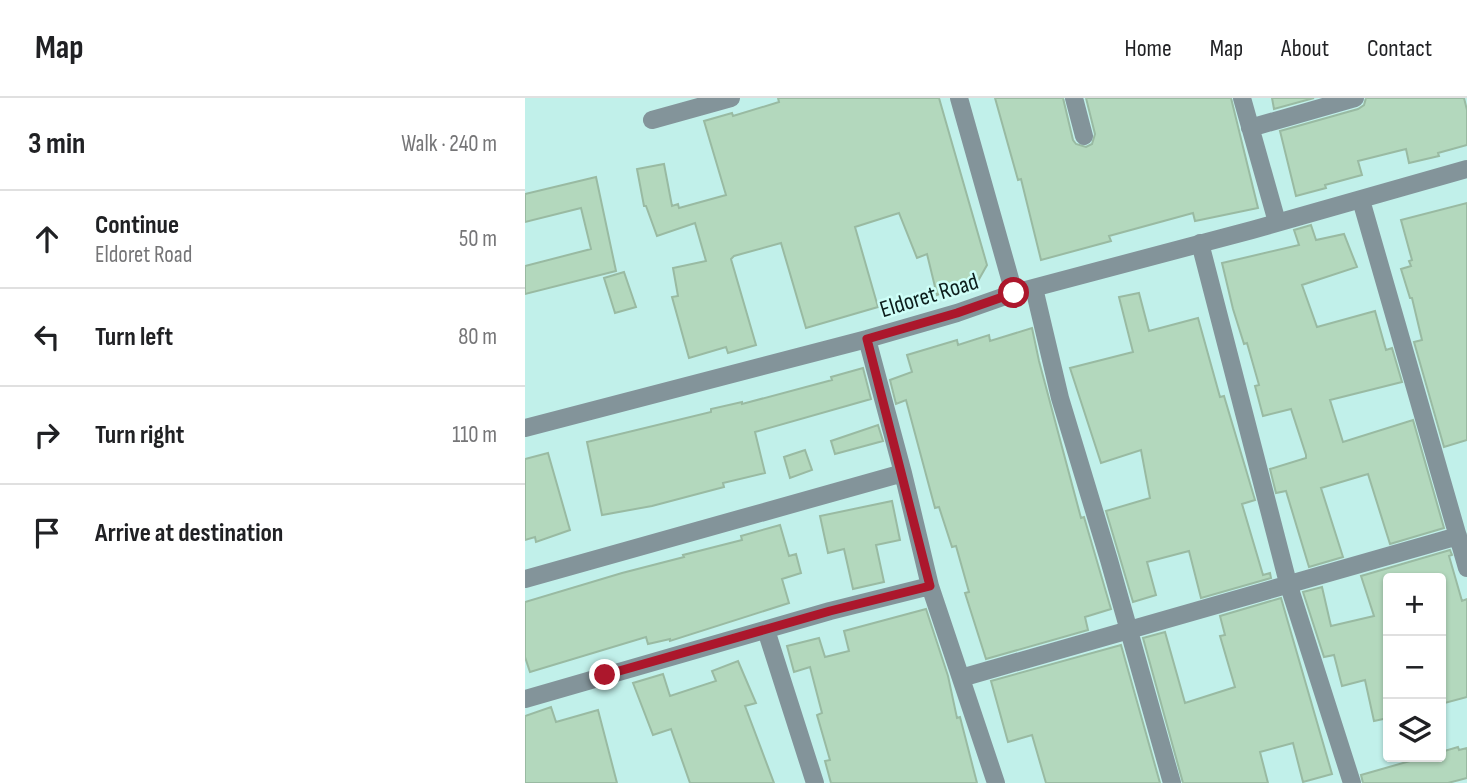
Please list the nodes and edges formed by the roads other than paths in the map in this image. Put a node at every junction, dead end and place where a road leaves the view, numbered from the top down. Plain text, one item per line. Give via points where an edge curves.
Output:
1 (731, 98) edge
2 (959, 98) edge
3 (1074, 98) edge
4 (1242, 98) edge
5 (1355, 98) edge
6 (652, 120) dead end
7 (1250, 128) junction
8 (1084, 136) dead end
9 (1467, 169) edge
10 (1361, 200) junction
11 (1277, 222) junction
12 (1200, 243) junction
13 (1034, 288) junction
14 (1014, 293) junction
15 (867, 339) junction
16 (525, 428) edge
17 (903, 473) junction
18 (1458, 536) junction
19 (1467, 568) edge
20 (525, 579) edge
21 (1288, 583) junction
22 (930, 586) junction
23 (766, 630) junction
24 (1130, 630) junction
25 (961, 678) junction
26 (525, 699) edge
27 (815, 783) edge
28 (996, 783) edge
29 (1172, 783) edge
30 (1353, 783) edge

1 - 6 street
2 - 14 street
3 - 8 street
4 - 7 street
5 - 7 street
7 - 11 street
9 - 10 street, Eldoret Road
10 - 11 street, Eldoret Road
10 - 18 street
11 - 12 street, Eldoret Road
12 - 13 street, Eldoret Road
12 - 21 street
13 - 14 street, Eldoret Road
13 - 24 street via 1060,398
14 - 15 street, Eldoret Road
15 - 16 street, Eldoret Road
15 - 17 street
17 - 20 street
17 - 22 street
18 - 19 street
18 - 21 street
21 - 24 street
21 - 30 street
22 - 23 street
22 - 25 street
23 - 26 street
23 - 27 street
24 - 25 street
24 - 29 street
25 - 28 street

